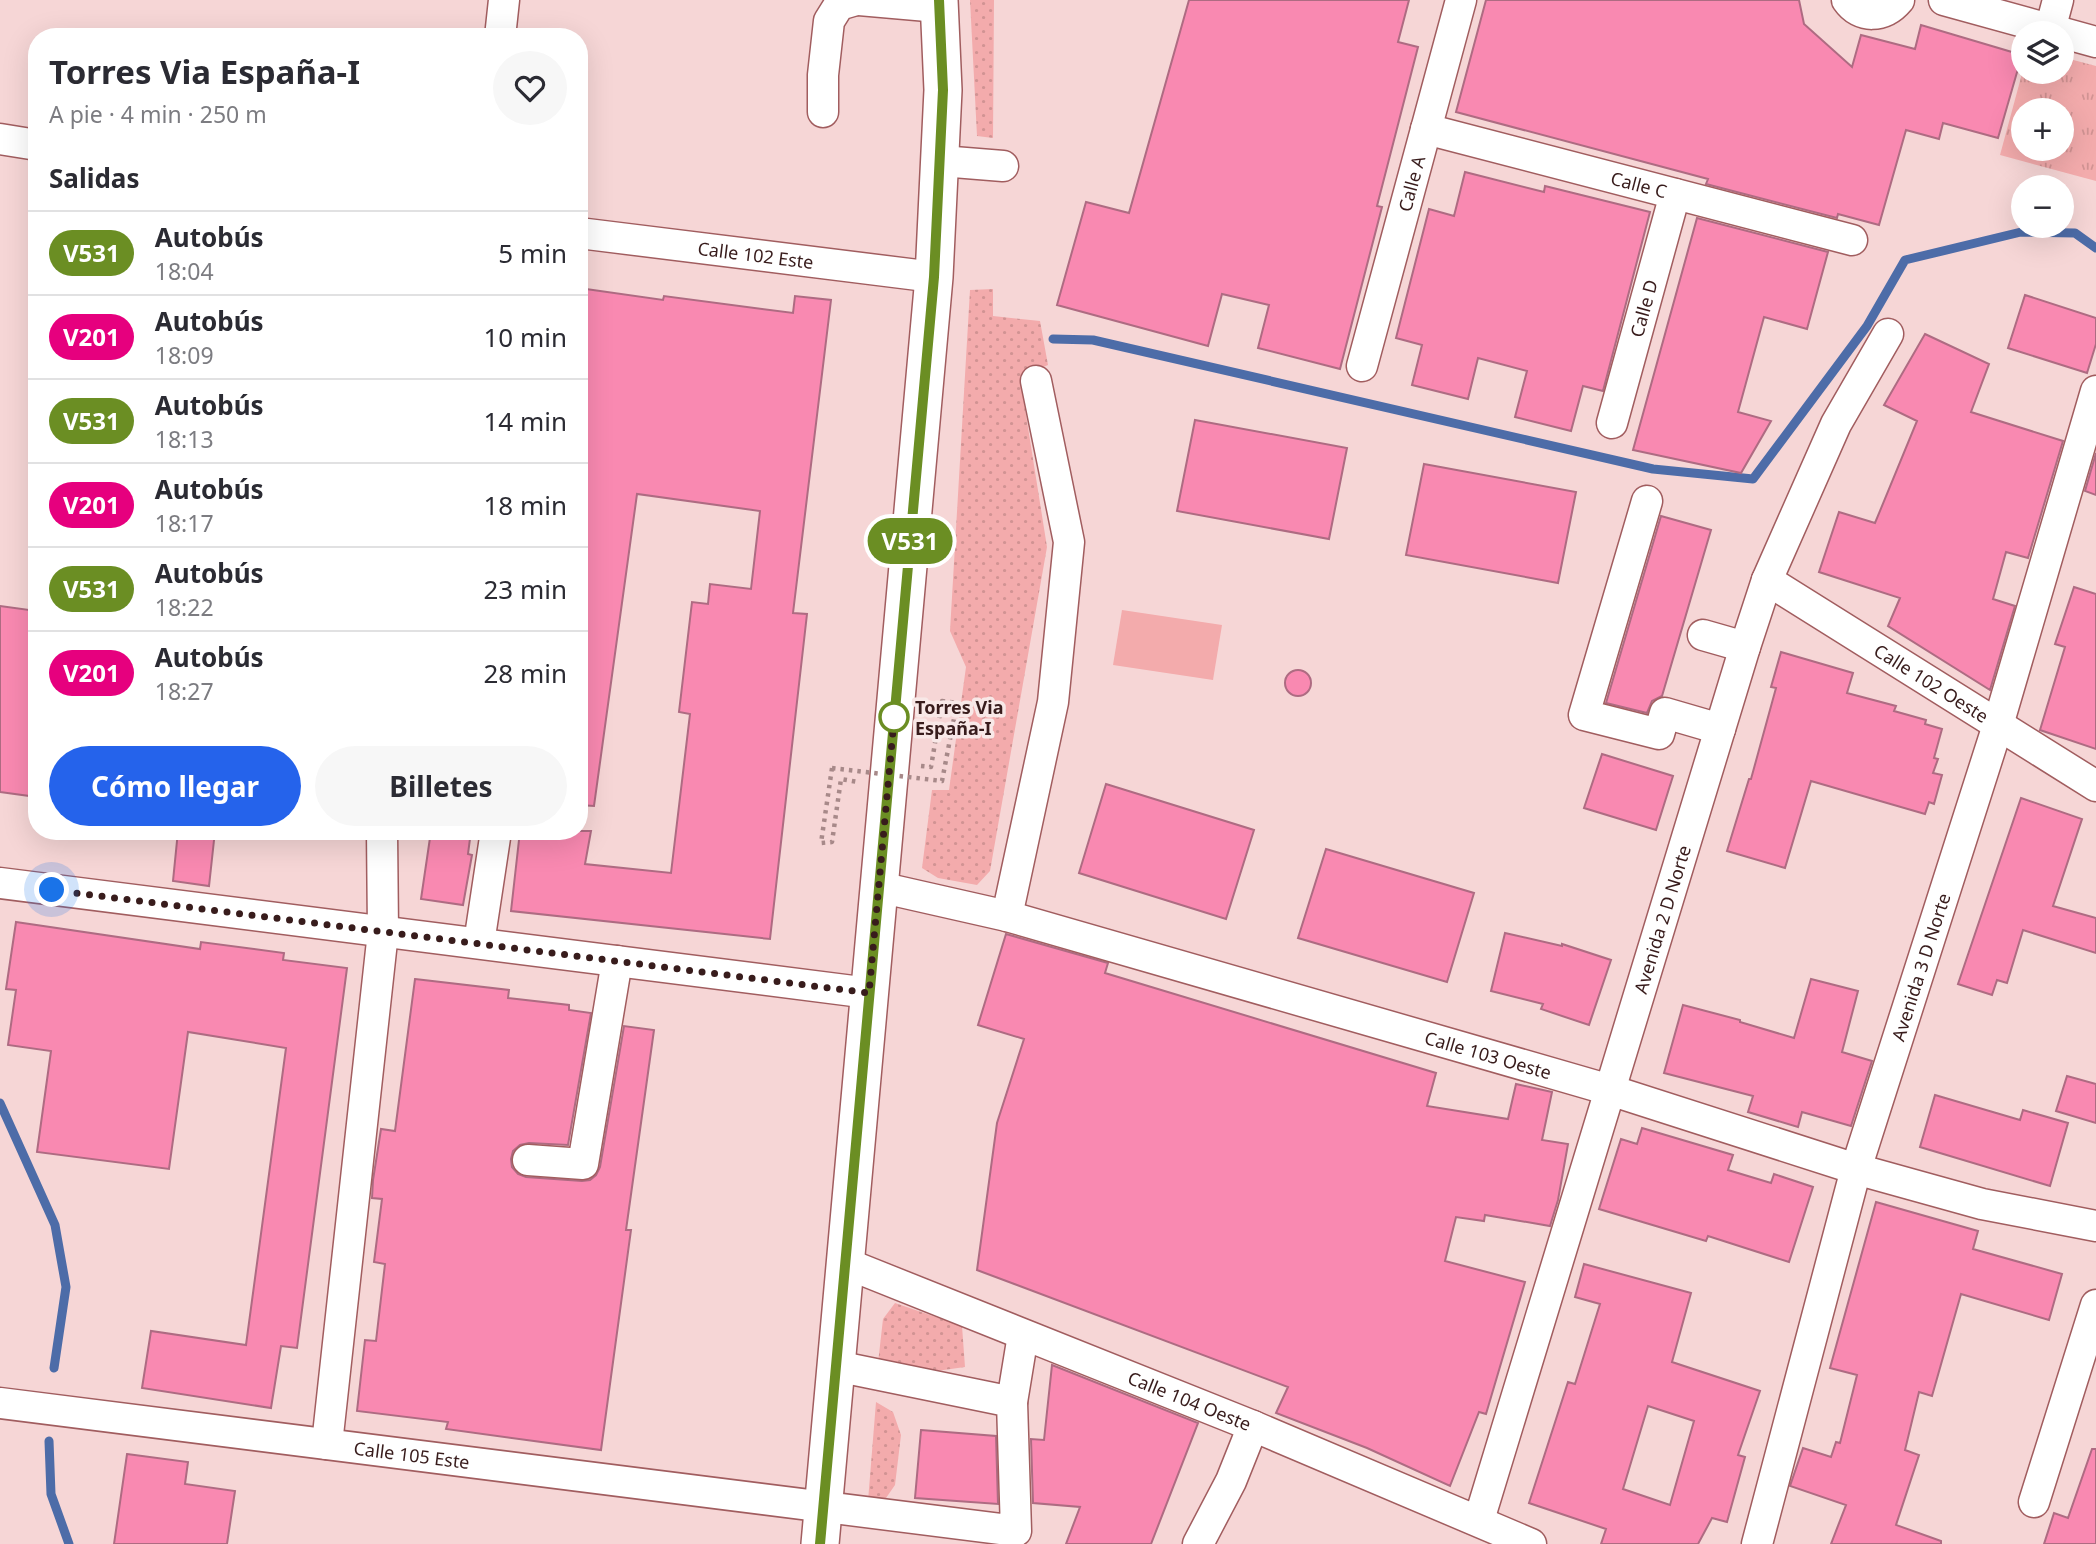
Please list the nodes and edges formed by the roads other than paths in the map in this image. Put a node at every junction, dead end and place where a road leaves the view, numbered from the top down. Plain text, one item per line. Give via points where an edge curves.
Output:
1 (504, 0) edge
2 (857, 0) edge
3 (1461, 0) edge
4 (1847, 0) edge
5 (1899, 0) edge
6 (1944, 0) edge
7 (2058, 0) edge
8 (939, 3) edge
9 (2018, 21) edge
10 (2052, 21) edge
11 (501, 28) edge
12 (2074, 36) edge
13 (2096, 42) edge
14 (823, 112) dead end
15 (1426, 129) junction
16 (0, 139) edge
17 (28, 144) edge
18 (941, 161) junction
19 (1003, 166) dead end
20 (1675, 194) junction
21 (588, 234) edge
22 (1852, 240) dead end
23 (934, 277) junction
24 (1888, 334) dead end
25 (1362, 366) dead end
26 (1036, 380) dead end
27 (2096, 391) edge
28 (1612, 423) dead end
29 (1647, 501) dead end
30 (1767, 580) junction
31 (1703, 635) dead end
32 (1745, 647) junction
33 (1998, 725) junction
34 (1720, 729) junction
35 (2096, 786) edge
36 (382, 840) edge
37 (495, 840) edge
38 (0, 883) edge
39 (878, 887) junction
40 (1007, 916) junction
41 (383, 932) junction
42 (479, 943) junction
43 (617, 961) junction
44 (869, 993) junction
45 (1610, 1090) junction
46 (528, 1160) dead end
47 (1856, 1169) junction
48 (2096, 1226) edge
49 (845, 1263) junction
50 (2096, 1305) edge
51 (1023, 1335) junction
52 (835, 1366) junction
53 (1012, 1402) junction
54 (0, 1403) edge
55 (1253, 1426) junction
56 (327, 1444) junction
57 (2034, 1502) dead end
58 (823, 1506) junction
59 (1479, 1520) junction
60 (820, 1544) edge
61 (1198, 1544) edge
62 (1531, 1544) edge
63 (1757, 1544) edge

1 - 11 street
2 - 8 street
2 - 14 street via 839,5 829,21
3 - 15 street, Calle A
4 - 5 street via 1856,10 1875,15
6 - 9 street
7 - 10 street
8 - 18 main road
12 - 13 street
15 - 20 street, Calle C
15 - 25 street, Calle A
16 - 17 street
18 - 19 street
18 - 23 main road
20 - 22 street, Calle C
20 - 28 street, Calle D
21 - 23 street, Calle 102 Este
23 - 39 main road
24 - 30 street, Avenida 2 D Norte via 1836,424
26 - 40 street via 1069,542 1052,702
27 - 33 street, Avenida 3 D Norte
29 - 34 street via 1584,715 1659,734 1665,713
30 - 32 street, Avenida 2 D Norte
30 - 33 street, Calle 102 Oeste
31 - 32 street
32 - 34 street, Avenida 2 D Norte
33 - 35 street, Calle 102 Oeste
33 - 47 street, Avenida 3 D Norte
34 - 45 street, Avenida 2 D Norte
36 - 41 street
37 - 42 street
38 - 41 street
39 - 40 street, Calle 103 Oeste
39 - 44 main road
40 - 45 street, Calle 103 Oeste
41 - 42 street
41 - 56 street
42 - 43 street
43 - 44 street
43 - 46 street via 583,1164
44 - 49 main road
45 - 47 street, Calle 103 Oeste
45 - 59 street, Avenida 2 D Norte
47 - 48 street, Calle 103 Oeste via 1982,1204
47 - 63 street, Avenida 3 D Norte
49 - 51 street, Calle 104 Oeste
49 - 52 main road
50 - 57 street
51 - 53 street
51 - 55 street, Calle 104 Oeste
52 - 53 street
52 - 58 main road
53 - 58 street, Calle 105 Este via 1016,1531
54 - 56 street, Calle 105 Este
55 - 59 street, Calle 104 Oeste
55 - 61 street
56 - 58 street, Calle 105 Este
58 - 60 main road
59 - 62 street, Calle 104 Oeste

